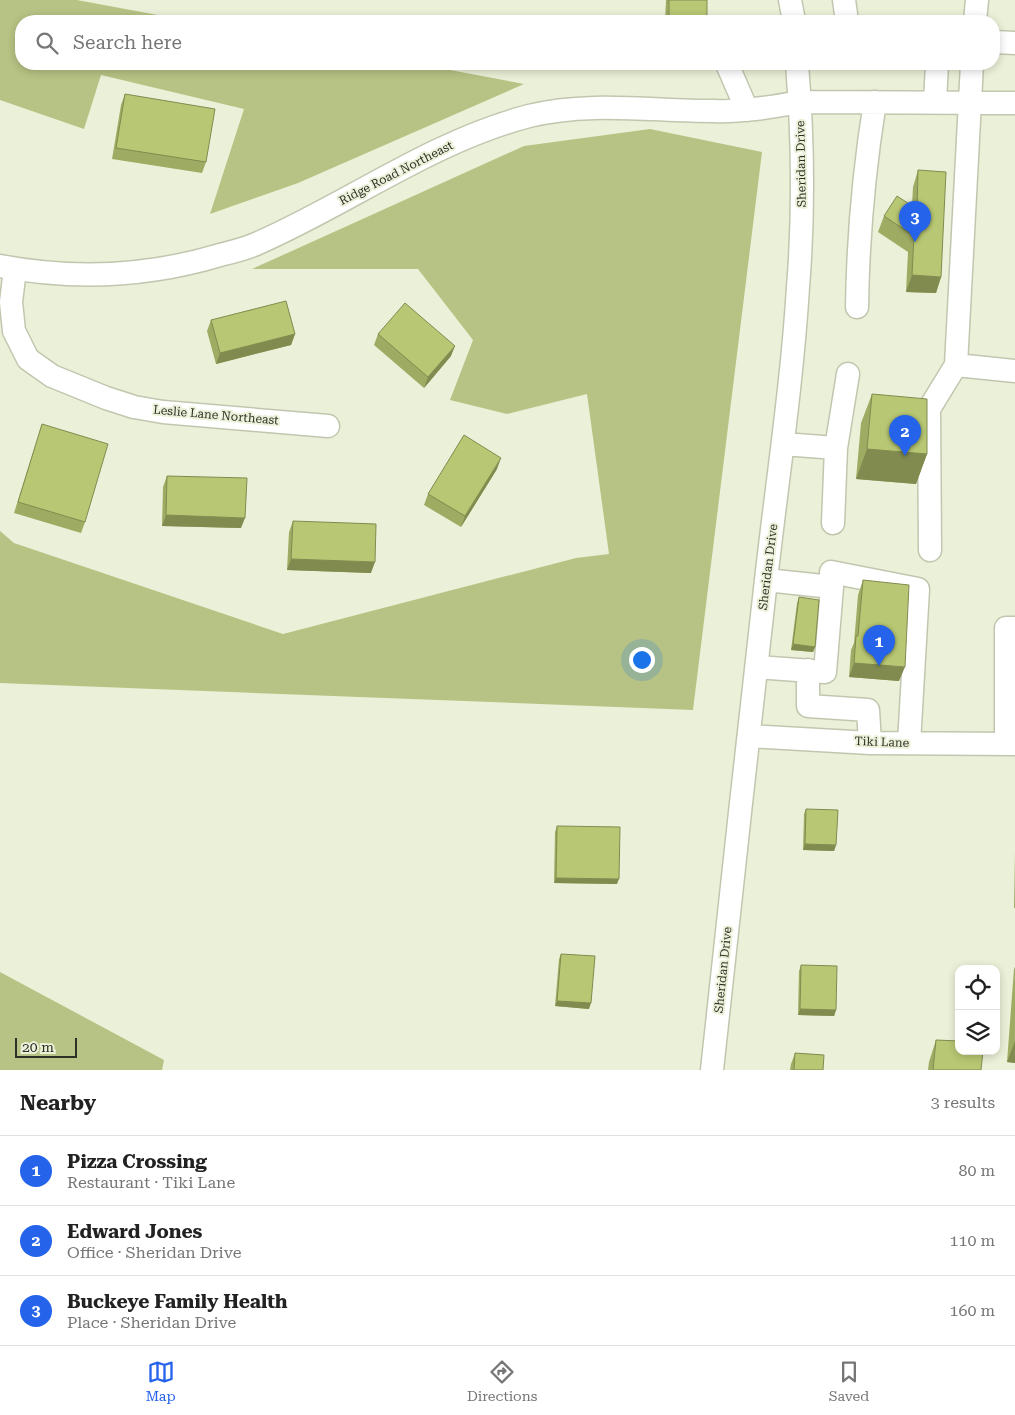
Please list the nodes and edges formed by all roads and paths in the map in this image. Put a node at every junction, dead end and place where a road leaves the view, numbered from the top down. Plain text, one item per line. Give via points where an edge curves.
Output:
1 (790, 0) edge
2 (844, 0) edge
3 (977, 0) edge
4 (793, 15) edge
5 (847, 15) edge
6 (976, 15) edge
7 (1000, 42) edge
8 (1015, 43) edge
9 (730, 70) edge
10 (797, 70) edge
11 (937, 70) edge
12 (972, 70) edge
13 (800, 102) junction
14 (875, 102) junction
15 (935, 102) junction
16 (970, 102) junction
17 (1015, 103) edge
18 (747, 110) junction
19 (8, 267) edge
20 (857, 307) dead end
21 (956, 365) junction
22 (1015, 371) edge
23 (848, 374) dead end
24 (328, 426) dead end
25 (783, 444) junction
26 (836, 448) junction
27 (833, 523) dead end
28 (930, 550) dead end
29 (766, 580) junction
30 (832, 588) junction
31 (1015, 628) edge
32 (757, 667) junction
33 (808, 670) junction
34 (749, 736) junction
35 (870, 742) junction
36 (909, 743) junction
37 (1010, 744) edge
38 (712, 1070) edge

1 - 4 street
2 - 5 street
3 - 6 street
7 - 8 street
9 - 18 street
10 - 13 street, Sheridan Drive
11 - 15 street
12 - 16 street
13 - 14 street, Ridge Road Northeast
13 - 18 street, Ridge Road Northeast
13 - 25 street, Sheridan Drive via 802,209
14 - 15 street, Ridge Road Northeast
14 - 20 street via 865,163
15 - 16 street, Ridge Road Northeast
16 - 17 street, Ridge Road Northeast
16 - 21 street
18 - 19 street, Ridge Road Northeast via 715,112 593,107 532,115 502,123 445,146 310,219 254,245 195,263 103,275
19 - 24 street, Leslie Lane Northeast via 14,331 28,358 52,376 106,398 163,412
21 - 22 street
21 - 28 street via 929,409
23 - 26 street
25 - 26 street
25 - 29 street, Sheridan Drive
26 - 27 street
29 - 30 street
29 - 32 street, Sheridan Drive
30 - 33 street via 825,672
30 - 36 street via 831,572 918,588
31 - 37 street via 1006,628
32 - 33 street
32 - 34 street, Sheridan Drive
33 - 35 street via 808,706 868,710
34 - 35 street, Tiki Lane
34 - 38 street, Sheridan Drive
35 - 36 street, Tiki Lane
36 - 37 street, Tiki Lane

